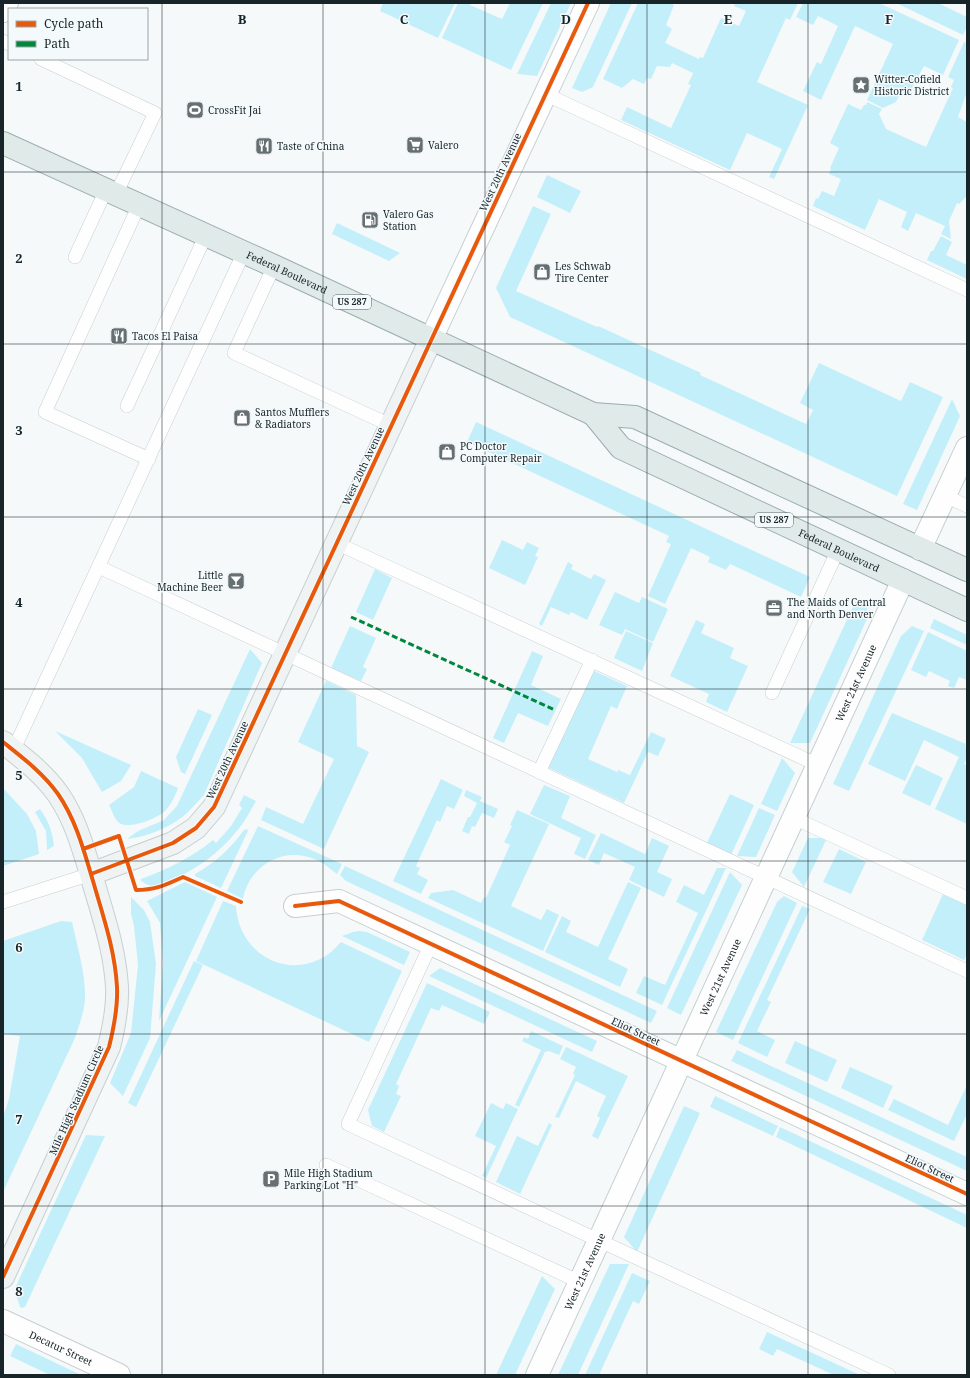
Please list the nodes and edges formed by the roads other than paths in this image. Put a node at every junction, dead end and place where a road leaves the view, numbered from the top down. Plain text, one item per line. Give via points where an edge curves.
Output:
1 (7, 3) edge
2 (588, 3) edge
3 (3, 11) edge
4 (43, 60) edge
5 (545, 94) junction
6 (3, 143) edge
7 (111, 192) junction
8 (139, 205) junction
9 (206, 235) junction
10 (244, 252) junction
11 (75, 257) dead end
12 (274, 266) junction
13 (967, 290) edge
14 (431, 339) junction
15 (127, 406) dead end
16 (593, 414) junction
17 (390, 425) junction
18 (967, 448) edge
19 (149, 459) junction
20 (945, 496) junction
21 (967, 506) edge
22 (336, 543) junction
23 (920, 548) junction
24 (838, 550) junction
25 (98, 567) junction
26 (967, 570) edge
27 (903, 580) junction
28 (967, 610) edge
29 (285, 654) junction
30 (592, 660) junction
31 (772, 693) dead end
32 (8, 746) edge
33 (818, 765) junction
34 (539, 772) junction
35 (794, 818) junction
36 (90, 874) junction
37 (767, 878) junction
38 (967, 898) edge
39 (3, 902) edge
40 (295, 906) dead end
41 (431, 944) junction
42 (967, 971) edge
43 (682, 1062) junction
44 (326, 1165) dead end
45 (967, 1194) edge
46 (599, 1241) junction
47 (3, 1277) edge
48 (580, 1282) junction
49 (3, 1321) edge
50 (119, 1375) edge
51 (537, 1375) edge
52 (889, 1375) edge

1 - 3 street
2 - 5 street, West 20th Avenue
4 - 7 lane via 155,113
5 - 13 lane
5 - 14 street, West 20th Avenue
6 - 7 main road, Federal Boulevard / US 287
7 - 8 main road, Federal Boulevard / US 287
7 - 11 lane
8 - 9 main road, Federal Boulevard / US 287
8 - 19 lane via 45,412
9 - 10 main road, Federal Boulevard / US 287
9 - 15 lane
10 - 12 main road, Federal Boulevard / US 287
10 - 19 lane
12 - 14 main road, Federal Boulevard / US 287
12 - 17 lane via 234,353
14 - 16 main road, Federal Boulevard / US 287
14 - 17 street, West 20th Avenue
16 - 23 main road, Federal Boulevard / US 287 via 635,417
16 - 24 main road, Federal Boulevard / US 287 via 621,448
17 - 22 street, West 20th Avenue
18 - 20 street
19 - 25 lane
20 - 21 lane
20 - 23 street
22 - 29 street, West 20th Avenue
22 - 30 lane
23 - 26 main road, Federal Boulevard / US 287
24 - 27 main road, Federal Boulevard / US 287
24 - 31 lane
25 - 29 lane
25 - 32 lane
27 - 28 main road, Federal Boulevard / US 287
27 - 33 street, West 21st Avenue
29 - 34 lane
29 - 36 street, West 20th Avenue via 214,807 196,828 173,843
30 - 33 lane
30 - 34 lane
32 - 36 street, Mile High Stadium Circle via 38,770 70,813
33 - 35 street, West 21st Avenue
34 - 37 lane
35 - 37 street, West 21st Avenue
35 - 38 lane
36 - 39 lane
36 - 47 street, Mile High Stadium Circle via 112,944 117,989 116,1018 109,1047 100,1068
37 - 42 lane
37 - 43 street, West 21st Avenue
40 - 41 street, Eliot Street via 339,901
41 - 43 street, Eliot Street
41 - 46 lane via 348,1124
43 - 45 street, Eliot Street
43 - 46 street, West 21st Avenue
44 - 48 lane
46 - 48 street, West 21st Avenue
46 - 52 lane
48 - 51 street, West 21st Avenue
49 - 50 street, Decatur Street

